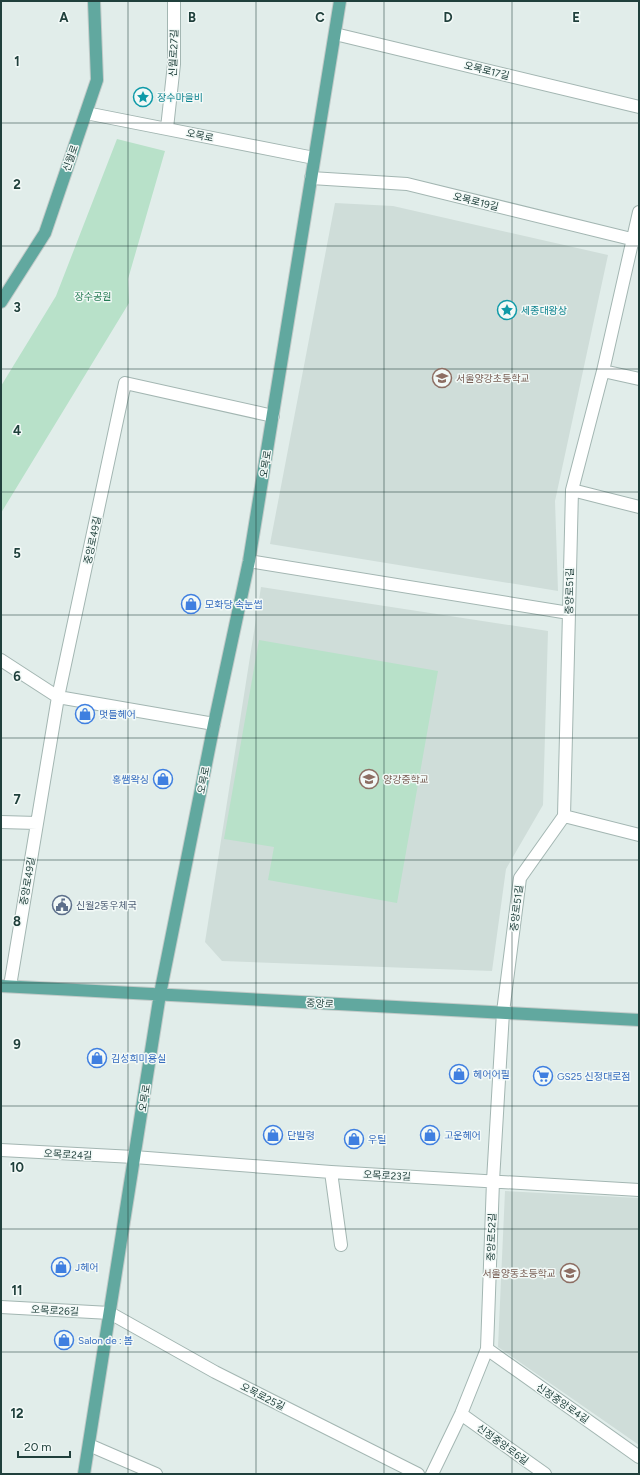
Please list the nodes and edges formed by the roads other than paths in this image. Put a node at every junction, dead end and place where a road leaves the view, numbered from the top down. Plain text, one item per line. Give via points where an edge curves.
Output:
1 (94, 1) edge
2 (174, 1) edge
3 (340, 1) edge
4 (335, 34) junction
5 (639, 107) edge
6 (86, 113) junction
7 (167, 128) junction
8 (314, 158) junction
9 (311, 178) junction
10 (639, 212) edge
11 (636, 240) edge
12 (1, 302) edge
13 (603, 371) junction
14 (639, 379) edge
15 (272, 416) junction
16 (572, 490) junction
17 (639, 507) edge
18 (249, 561) junction
19 (569, 612) junction
20 (1, 660) edge
21 (58, 697) junction
22 (214, 724) junction
23 (564, 816) junction
24 (1, 822) edge
25 (37, 823) junction
26 (639, 835) edge
27 (5, 986) edge
28 (160, 994) junction
29 (503, 1012) junction
30 (639, 1020) edge
31 (1, 1150) edge
32 (134, 1157) junction
33 (332, 1172) junction
34 (493, 1180) junction
35 (639, 1190) edge
36 (341, 1245) dead end
37 (1, 1307) edge
38 (110, 1313) junction
39 (487, 1349) junction
40 (461, 1414) junction
41 (89, 1444) junction
42 (639, 1457) edge
43 (437, 1472) edge
44 (84, 1474) edge
45 (156, 1474) edge
46 (418, 1474) edge
47 (545, 1474) edge

1 - 6 main road, 신월로 via 97,80
2 - 7 street, 신월로27길 via 174,64
3 - 4 main road, 오목로
4 - 5 street, 오목로17길
4 - 8 main road, 오목로
6 - 7 street, 오목로
6 - 12 main road, 신월로 via 45,232
7 - 8 street, 오목로
8 - 9 main road, 오목로
9 - 11 street, 오목로19길 via 407,184
9 - 15 main road, 오목로
10 - 11 street, 중앙로51길
11 - 13 street, 중앙로51길
13 - 14 street
13 - 16 street, 중앙로51길
15 - 18 main road, 오목로
15 - 21 street, 중앙로49길 via 125,383
16 - 17 street
16 - 19 street, 중앙로51길
18 - 19 street
18 - 22 main road, 오목로
19 - 23 street, 중앙로51길
20 - 21 street
21 - 22 street
21 - 25 street, 중앙로49길
22 - 28 main road, 오목로
23 - 26 street
23 - 29 street, 중앙로51길 via 520,878
24 - 25 street
25 - 27 street, 중앙로49길
27 - 28 main road, 중앙로
28 - 29 main road, 중앙로
28 - 32 main road, 오목로
29 - 30 main road, 중앙로
29 - 34 street, 중앙로52길
31 - 32 street, 오목로24길
32 - 33 street, 오목로23길
32 - 38 main road, 오목로
33 - 34 street, 오목로23길
33 - 36 street
34 - 35 street, 오목로23길
34 - 39 street, 중앙로52길
37 - 38 street, 오목로26길
38 - 41 main road, 오목로
38 - 46 street, 오목로25길 via 215,1372
39 - 40 street, 중앙로52길
39 - 42 street, 신정중앙로4길
40 - 43 street, 중앙로52길
40 - 47 street, 신정중앙로6길
41 - 44 main road, 오목로
41 - 45 street

